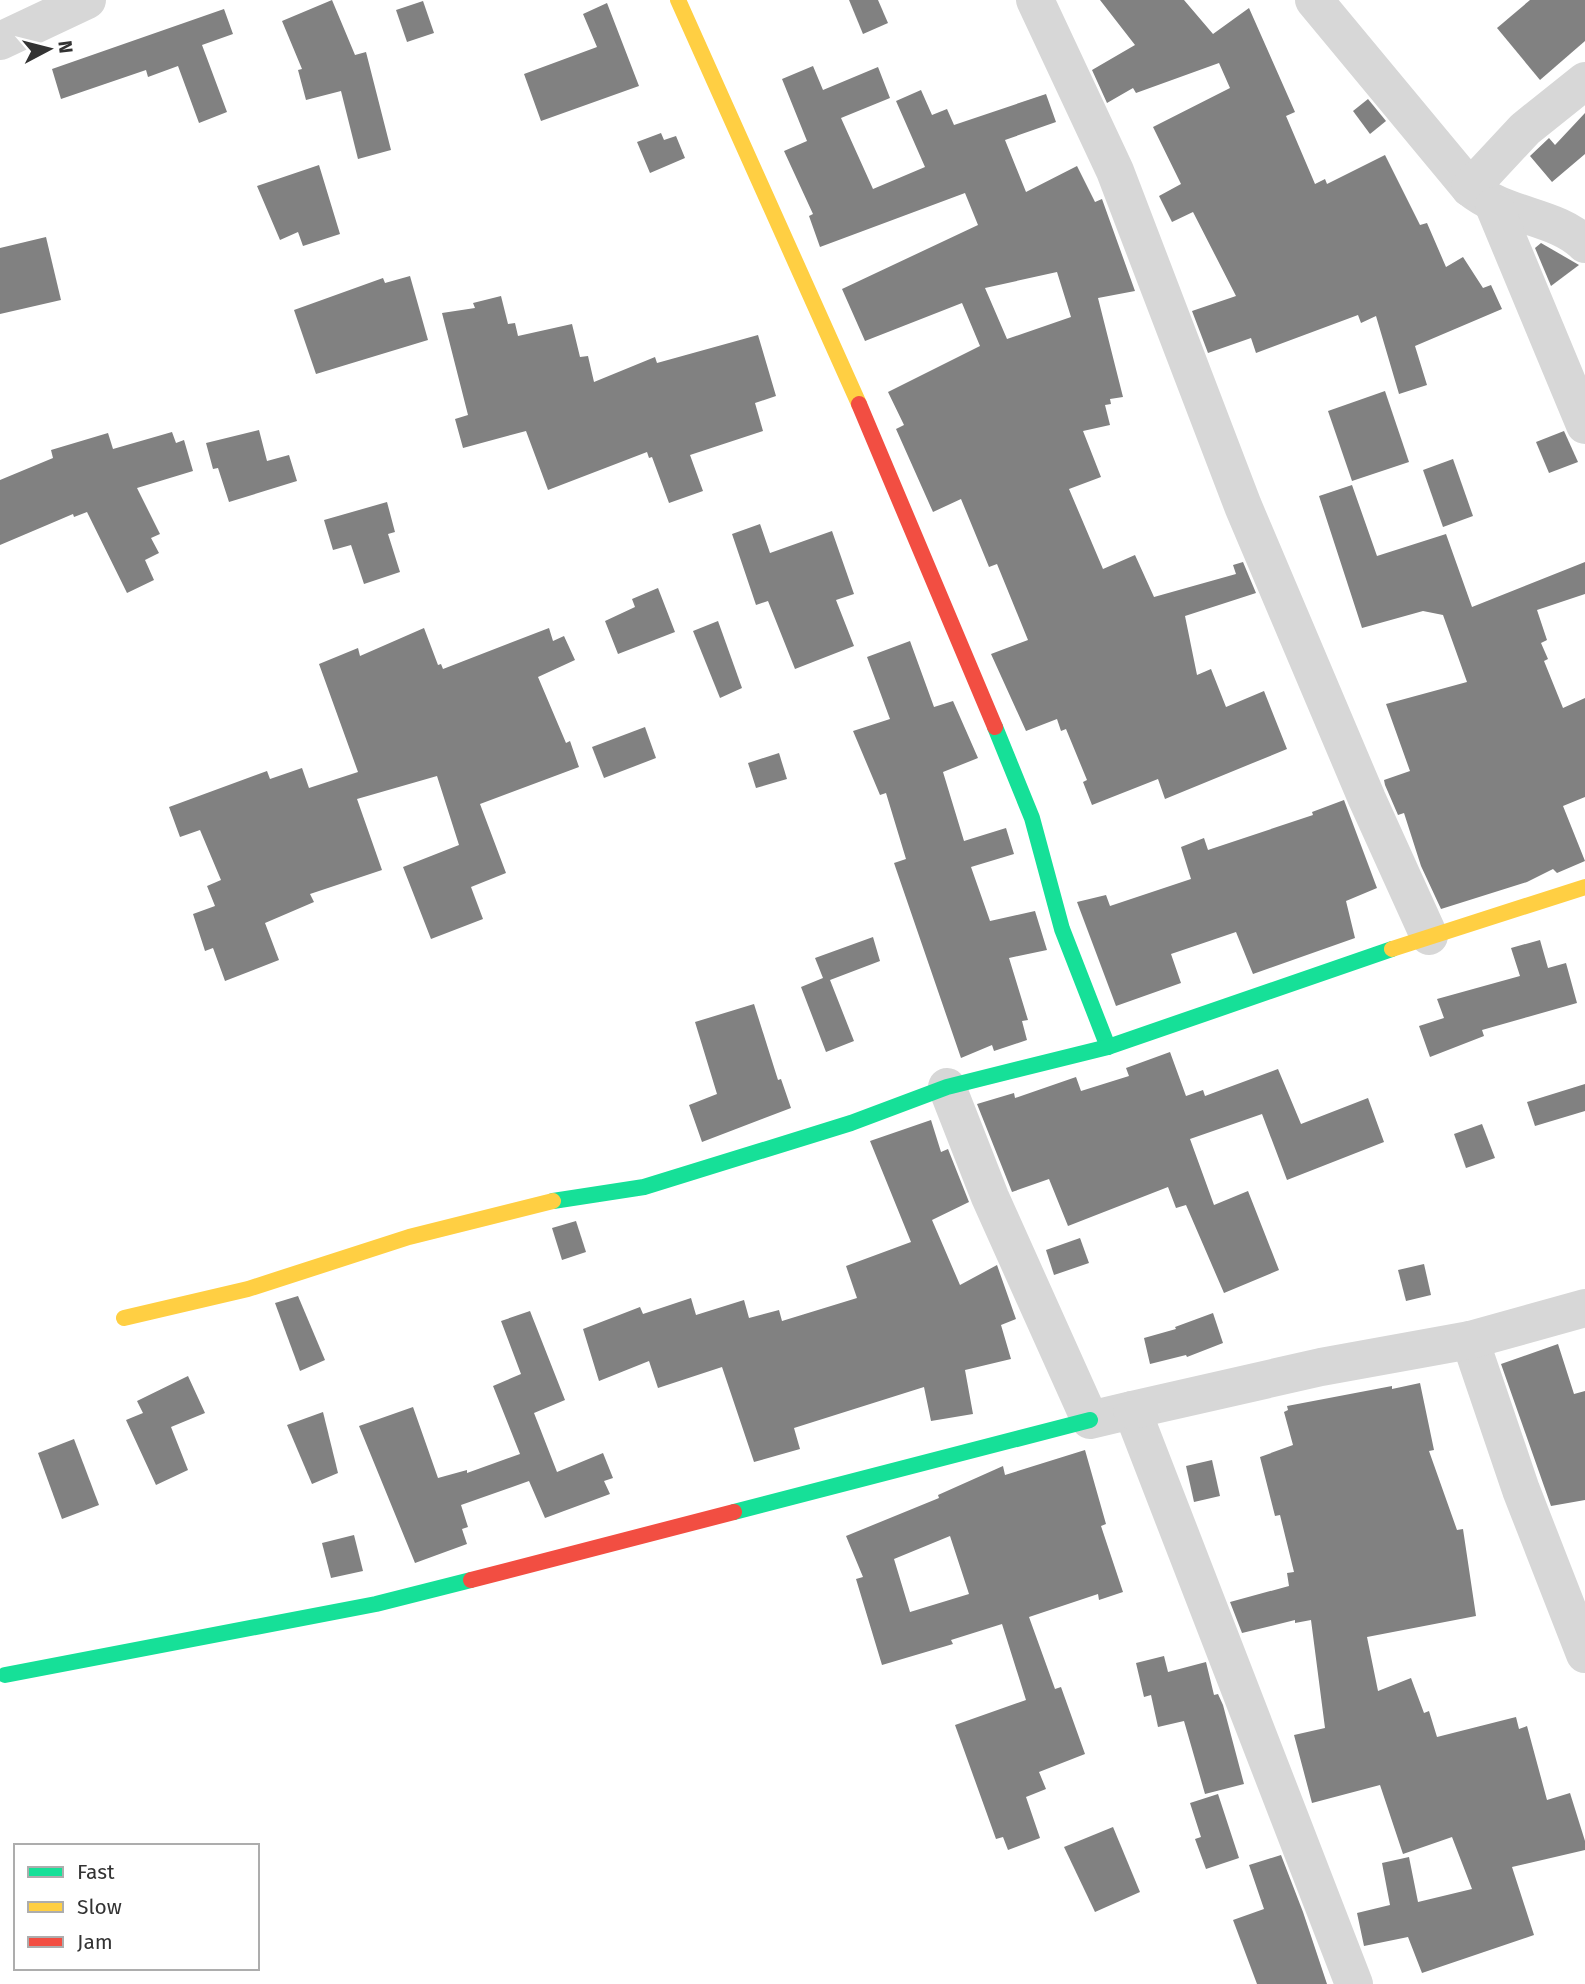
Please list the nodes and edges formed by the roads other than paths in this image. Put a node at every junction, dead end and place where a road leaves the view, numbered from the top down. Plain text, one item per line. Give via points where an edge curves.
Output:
1 (87, 0) edge
2 (678, 0) edge
3 (1035, 0) edge
4 (1314, 0) edge
5 (0, 41) edge
6 (1585, 81) edge
7 (1482, 197) junction
8 (1585, 244) edge
9 (1585, 425) edge
10 (1585, 887) edge
11 (1429, 936) junction
12 (1108, 1047) junction
13 (947, 1087) junction
14 (1585, 1308) edge
15 (124, 1318) dead end
16 (1470, 1340) junction
17 (1132, 1410) junction
18 (1090, 1420) junction
19 (1585, 1654) edge
20 (5, 1675) dead end
21 (1354, 1984) edge

1 - 5 street
2 - 12 street via 908,516 1032,818 1062,929
3 - 11 street via 1115,171 1243,506
4 - 7 street
6 - 7 street via 1525,130
7 - 8 street via 1573,232
7 - 9 street
10 - 11 street
11 - 12 street
12 - 13 street
13 - 15 street via 851,1123 644,1187 531,1205 396,1241 248,1289
13 - 18 street via 990,1197
14 - 16 street
16 - 17 street via 1321,1367
16 - 19 street via 1521,1490
17 - 18 street
17 - 21 street
18 - 20 street via 376,1604

